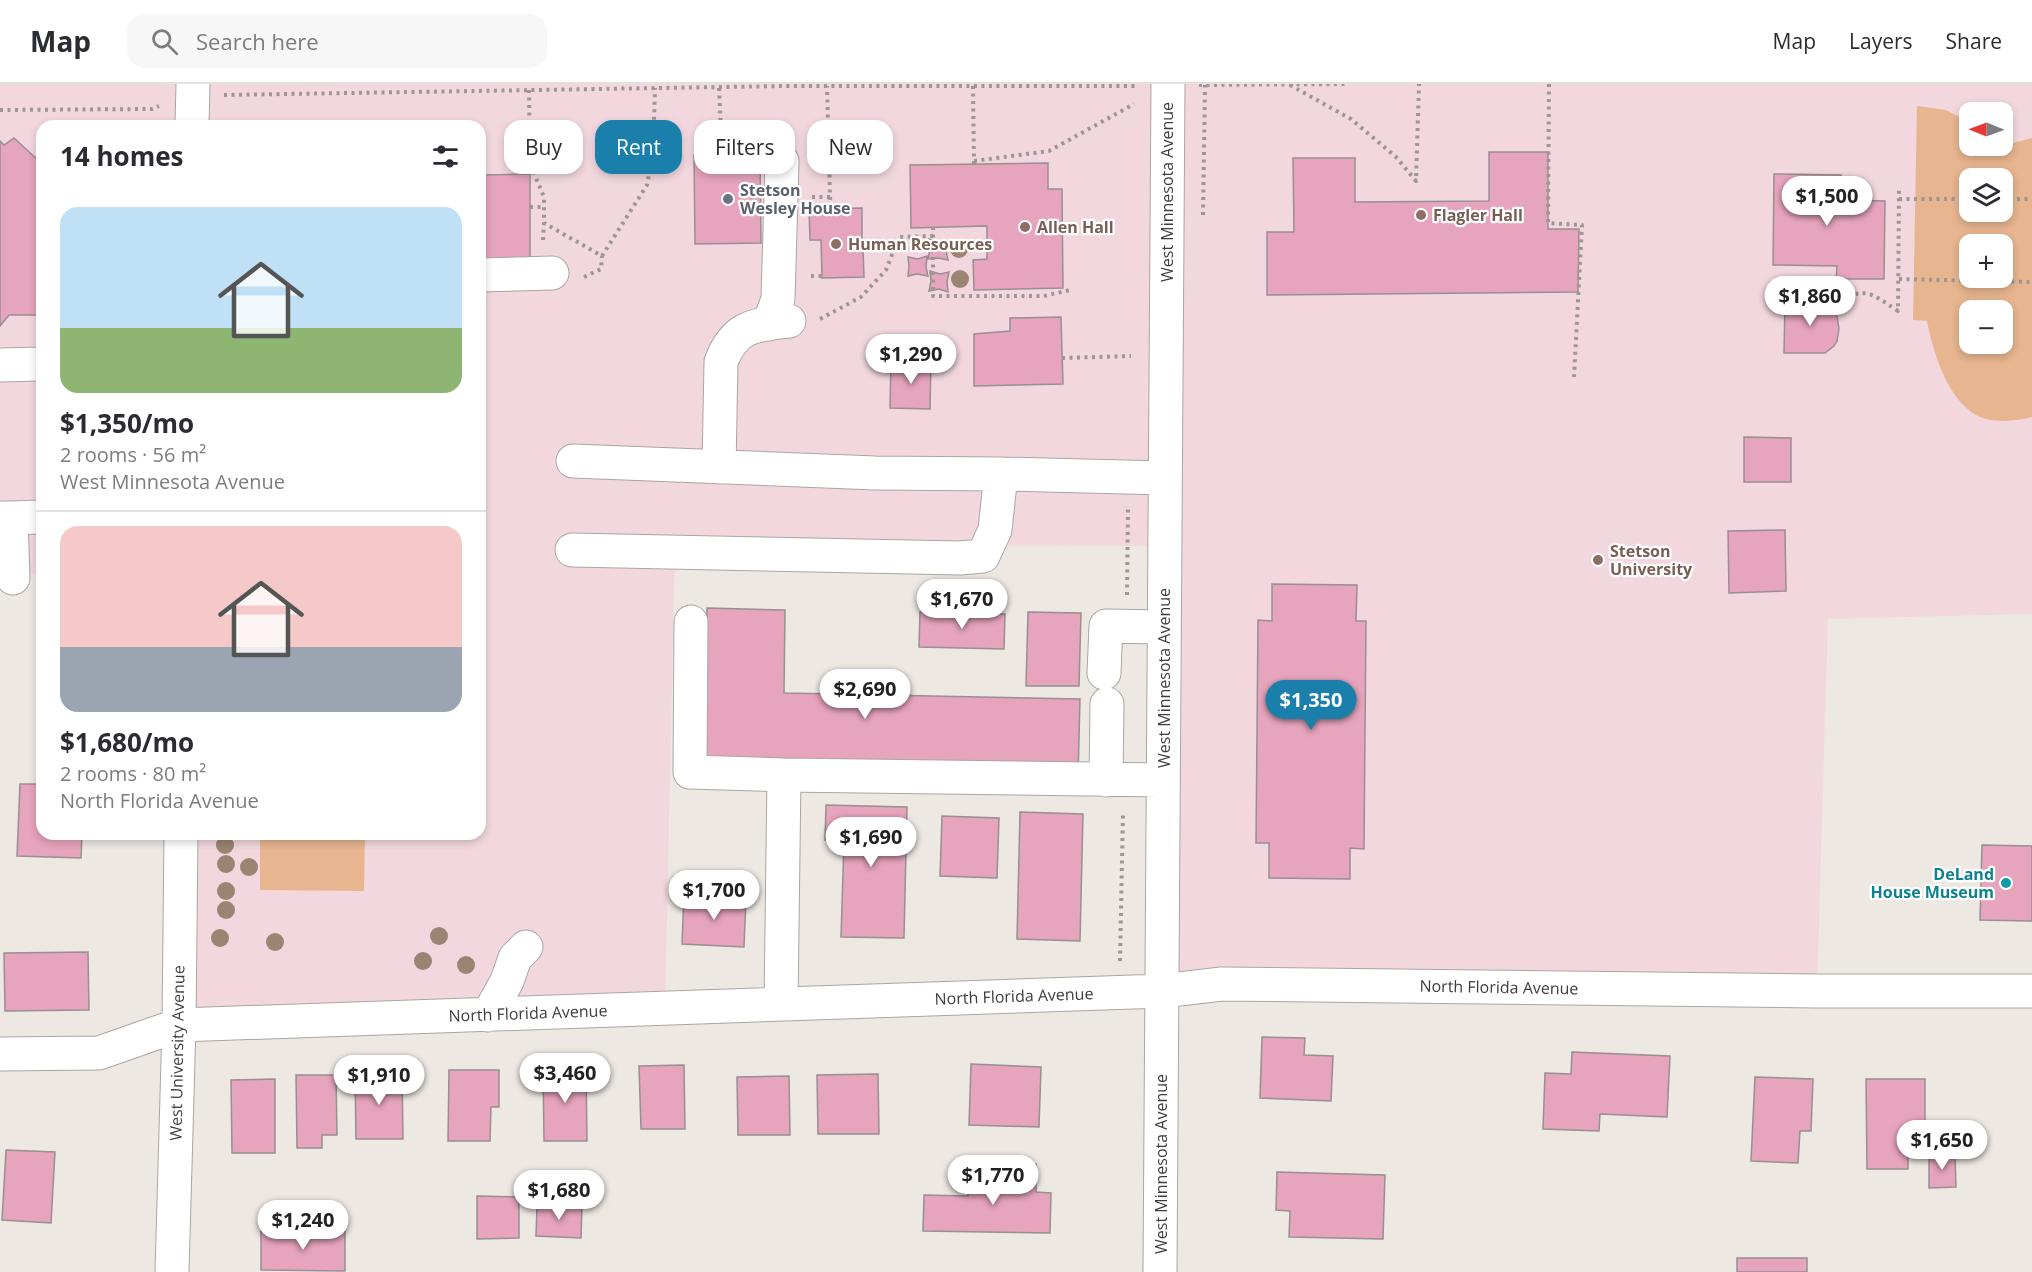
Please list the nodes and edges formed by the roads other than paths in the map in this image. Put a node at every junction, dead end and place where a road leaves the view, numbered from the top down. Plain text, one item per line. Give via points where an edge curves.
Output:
1 (1168, 85) edge
2 (782, 174) edge
3 (552, 273) dead end
4 (486, 275) edge
5 (36, 364) edge
6 (0, 365) edge
7 (573, 461) dead end
8 (719, 467) junction
9 (1001, 474) junction
10 (1165, 478) junction
11 (18, 518) edge
12 (572, 550) dead end
13 (18, 578) edge
14 (691, 622) dead end
15 (1164, 627) junction
16 (784, 775) junction
17 (1114, 780) junction
18 (1163, 780) junction
19 (180, 840) edge
20 (526, 947) dead end
21 (1162, 991) junction
22 (2032, 991) edge
23 (781, 1004) junction
24 (488, 1015) junction
25 (179, 1025) junction
26 (0, 1054) edge
27 (172, 1272) edge
28 (1160, 1272) edge

1 - 10 street, West Minnesota Avenue
2 - 8 street via 778,299 790,321 749,327 727,346 721,362
3 - 4 street
5 - 6 street
7 - 8 street
8 - 9 street
9 - 10 street
9 - 12 street via 994,530 983,556
10 - 15 street, West Minnesota Avenue
11 - 13 street
14 - 16 street via 690,772
15 - 17 street via 1106,626 1106,689
15 - 18 street, West Minnesota Avenue
16 - 17 street
16 - 23 street
17 - 18 street
18 - 21 street, West Minnesota Avenue
19 - 25 street, West University Avenue
20 - 24 street via 515,958
21 - 22 street, North Florida Avenue via 1222,984
21 - 23 street, North Florida Avenue
21 - 28 street, West Minnesota Avenue
23 - 24 street, North Florida Avenue
24 - 25 street, North Florida Avenue
25 - 26 street, North Florida Avenue via 99,1053
25 - 27 street, West University Avenue

